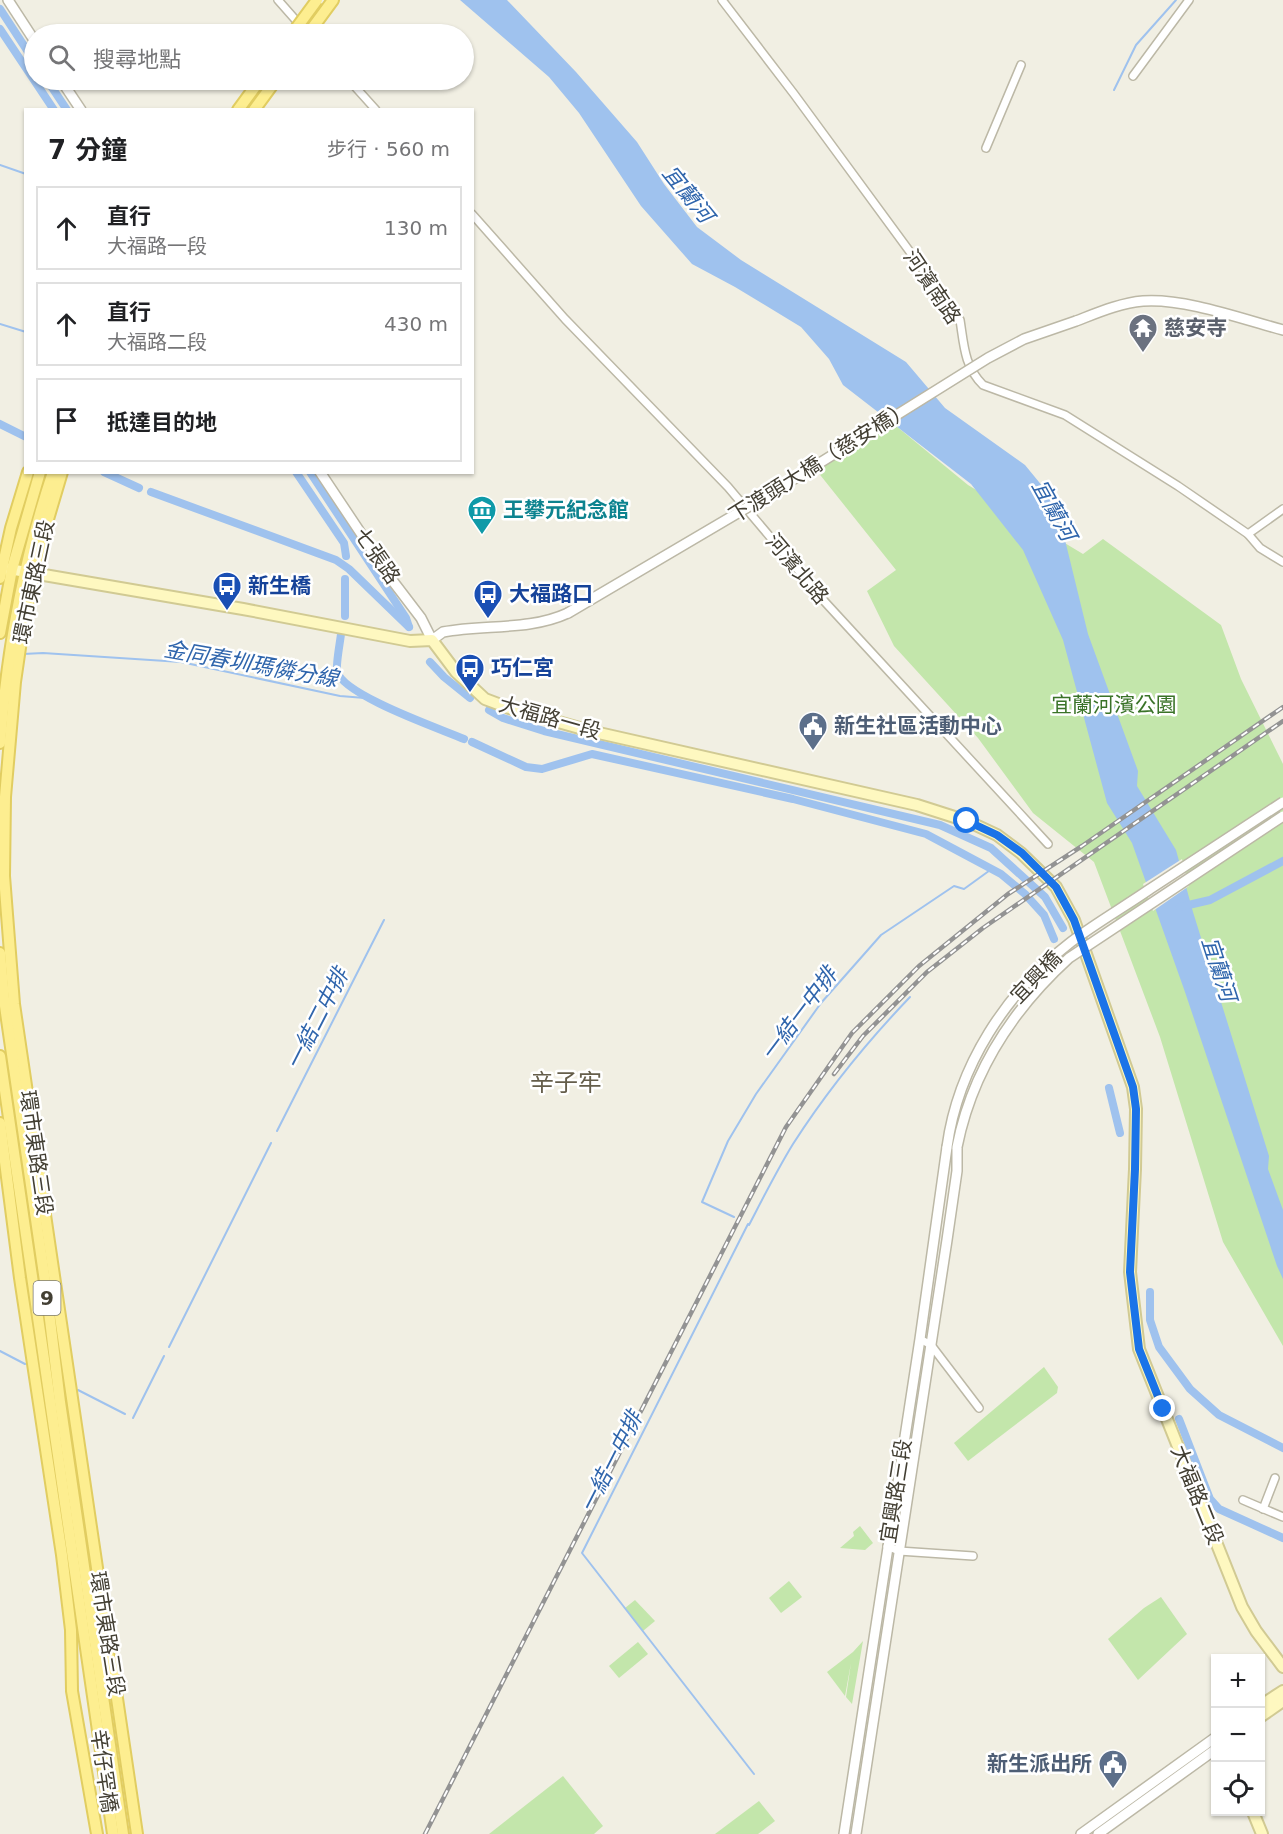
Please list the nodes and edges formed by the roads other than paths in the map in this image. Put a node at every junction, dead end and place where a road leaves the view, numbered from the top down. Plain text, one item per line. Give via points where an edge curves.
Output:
1 (8, 0) edge
2 (278, 0) edge
3 (317, 0) edge
4 (333, 0) edge
5 (722, 0) edge
6 (1189, 0) edge
7 (299, 24) edge
8 (299, 24) edge
9 (315, 24) edge
10 (24, 25) edge
11 (1021, 64) dead end
12 (1133, 76) dead end
13 (68, 90) edge
14 (253, 90) edge
15 (269, 90) edge
16 (358, 90) edge
17 (80, 108) edge
18 (239, 108) edge
19 (255, 108) edge
20 (374, 108) edge
21 (986, 148) dead end
22 (474, 216) edge
23 (1283, 330) edge
24 (27, 474) edge
25 (39, 474) edge
26 (52, 474) edge
27 (61, 474) edge
28 (321, 474) edge
29 (1283, 509) edge
30 (1248, 534) junction
31 (1283, 562) edge
32 (4, 570) edge
33 (29, 572) junction
34 (0, 633) edge
35 (432, 640) junction
36 (0, 743) edge
37 (1283, 802) edge
38 (1283, 816) edge
39 (1048, 844) dead end
40 (1, 876) edge
41 (1076, 927) joint
42 (0, 953) edge
43 (0, 1056) edge
44 (0, 1123) edge
45 (947, 1147) joint
46 (957, 1147) joint
47 (920, 1339) junction
48 (931, 1345) junction
49 (979, 1408) dead end
50 (1275, 1478) dead end
51 (1243, 1500) dead end
52 (1263, 1509) junction
53 (1283, 1517) edge
54 (887, 1546) junction
55 (899, 1551) junction
56 (973, 1556) dead end
57 (85, 1638) joint
58 (101, 1646) junction
59 (1283, 1667) edge
60 (1283, 1691) edge
61 (1283, 1701) edge
62 (1265, 1703) edge
63 (1265, 1714) edge
64 (1211, 1740) edge
65 (1211, 1752) edge
66 (1255, 1816) edge
67 (1098, 1831) edge
68 (97, 1834) edge
69 (113, 1834) edge
70 (123, 1834) edge
71 (137, 1834) edge
72 (844, 1834) edge
73 (856, 1834) edge
74 (1081, 1834) edge
75 (1262, 1834) edge

1 - 10 street
2 - 7 street
3 - 8 main road, bridge
4 - 9 main road
5 - 30 street, 河濱南路 via 960,320 973,375 983,385 1065,415
6 - 12 street
11 - 21 street
13 - 17 street
14 - 18 main road
15 - 19 main road
16 - 20 street
22 - 39 street, 河濱北路 via 565,319 728,487 825,602
23 - 35 street, 下渡頭大橋（慈安橋）, bridge via 1164,301 1125,305 1024,339 568,613 536,624 443,632
24 - 32 main road, 環市東路三段 via 11,528
25 - 32 main road, 環市東路三段
26 - 33 main road, 環市東路三段 / 9
27 - 33 main road, 環市東路三段 / 9
28 - 35 street, 七張路 via 421,618
29 - 30 street
30 - 31 street, 河濱南路 via 1260,548
32 - 33 main road
32 - 34 main road, 環市東路三段
33 - 35 main road via 410,641
33 - 36 main road, 環市東路三段 / 9 via 12,632
33 - 40 main road, 環市東路三段 / 9 via 10,730
35 - 41 main road, 大福路一段 via 456,672 485,699 509,708 590,731 917,805 967,821 997,835 1042,872 1056,887
37 - 45 street, 宜興橋, bridge via 1070,943 1035,974 975,1056 957,1097
38 - 46 street, 宜興橋, bridge via 1069,958 1043,981 995,1046 968,1103
40 - 58 main road, 環市東路三段 / 9 via 14,1004 106,1629
41 - 59 main road, 大福路二段 via 1133,1087 1136,1109 1130,1272 1139,1349 1242,1606
42 - 58 main road, 環市東路三段 / 9 via 60,1402
43 - 57 main road, 環市東路三段 / 9
44 - 68 main road, 環市東路三段 / 9 via 62,1556 71,1630 72,1691
45 - 47 street, 宜興路三段
46 - 48 street, 宜興路三段 via 957,1171
47 - 48 street
47 - 54 street, 宜興路三段
48 - 49 street
48 - 55 street, 宜興路三段
50 - 52 street
51 - 52 street
52 - 53 street
54 - 55 street
54 - 72 street, 宜興路三段
55 - 56 street
55 - 73 street, 宜興路三段
57 - 69 main road, 辛仔罕橋 / 9
58 - 70 main road, 辛仔罕橋 / 9
58 - 71 main road, 環市東路三段 via 114,1678
60 - 62 main road
61 - 63 main road
64 - 67 street
65 - 67 street
66 - 75 main road
67 - 74 street

